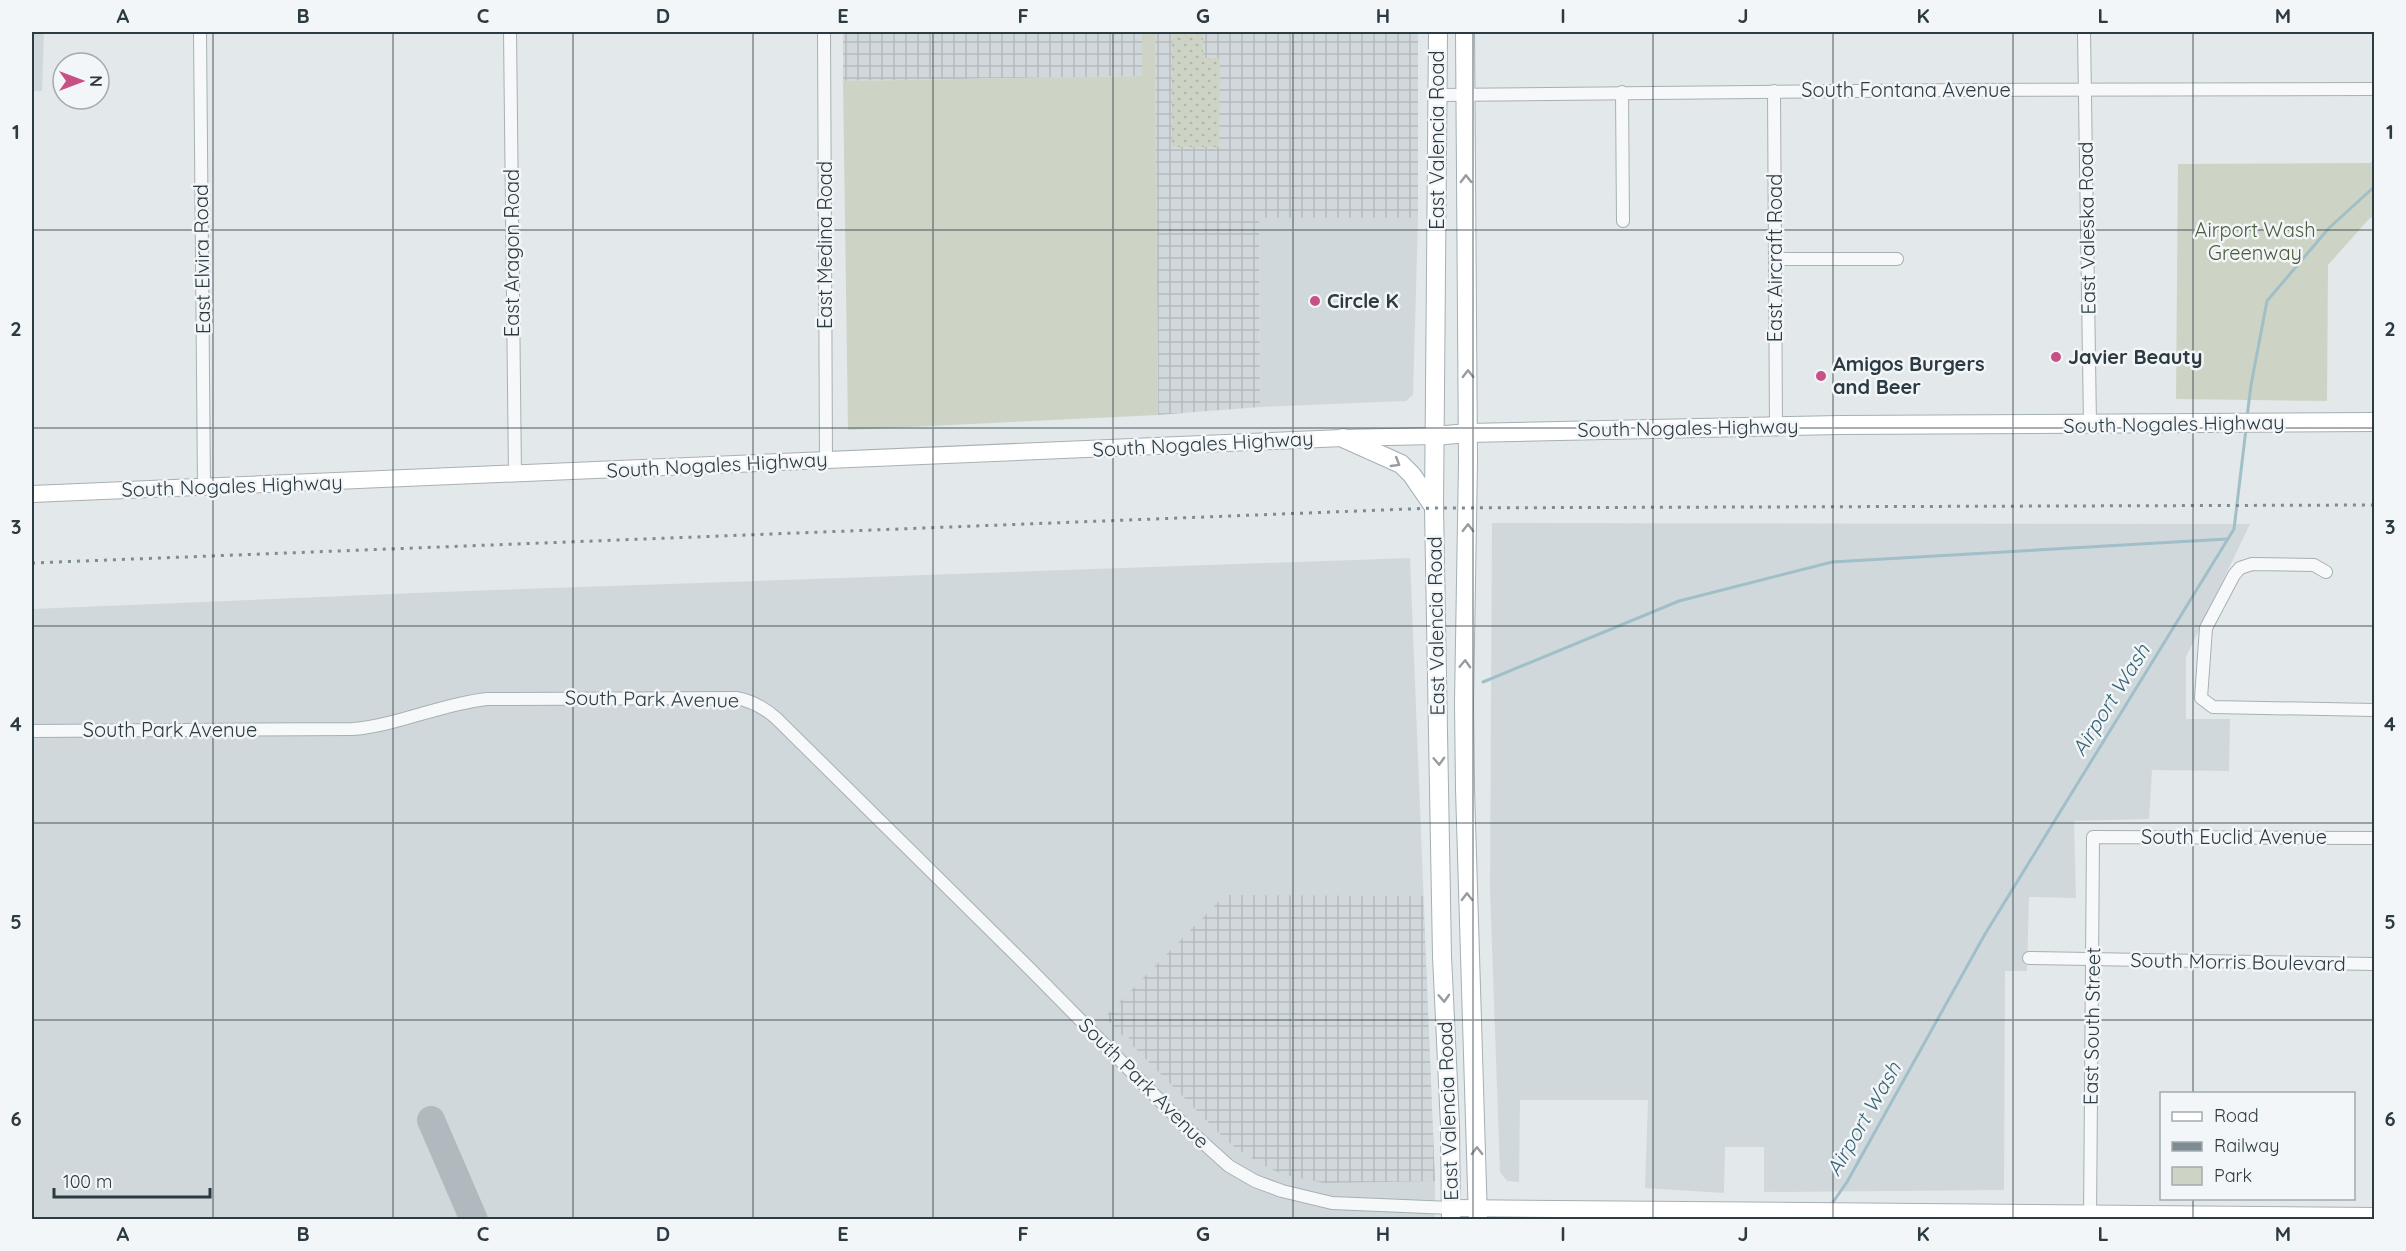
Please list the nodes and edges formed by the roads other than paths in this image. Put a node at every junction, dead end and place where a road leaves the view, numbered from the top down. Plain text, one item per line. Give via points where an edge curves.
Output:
1 (200, 32) edge
2 (510, 32) edge
3 (824, 32) edge
4 (1438, 32) edge
5 (1465, 32) edge
6 (2084, 32) edge
7 (2085, 89) junction
8 (2374, 89) edge
9 (1774, 91) junction
10 (1622, 92) junction
11 (1465, 94) junction
12 (1438, 95) junction
13 (1623, 221) dead end
14 (1775, 259) junction
15 (1897, 259) dead end
16 (2374, 422) edge
17 (2090, 424) junction
18 (1776, 426) junction
19 (1468, 433) junction
20 (1434, 436) junction
21 (1343, 438) junction
22 (826, 459) junction
23 (515, 474) junction
24 (204, 486) junction
25 (32, 494) edge
26 (1434, 508) junction
27 (2326, 572) dead end
28 (1437, 703) junction
29 (1464, 703) junction
30 (2374, 710) edge
31 (32, 731) edge
32 (2093, 837) joint
33 (2374, 838) edge
34 (1469, 956) junction
35 (1442, 957) junction
36 (2029, 958) dead end
37 (2093, 959) junction
38 (2374, 964) edge
39 (1451, 1214) edge
40 (1478, 1214) edge
41 (1899, 1216) edge
42 (2374, 1216) edge
43 (2090, 1217) edge
44 (2241, 1217) edge

1 - 24 street, East Elvira Road
2 - 23 street, East Aragon Road
3 - 22 street, East Medina Road
4 - 12 main road, East Valencia Road
5 - 11 main road, East Valencia Road
6 - 7 street, East Valeska Road
7 - 8 street, South Fontana Avenue
7 - 9 street, South Fontana Avenue
7 - 17 street, East Valeska Road
9 - 10 street, South Fontana Avenue
9 - 14 street, East Aircraft Road
10 - 11 street, South Fontana Avenue
10 - 13 street
11 - 12 street, South Fontana Avenue
19 -> 11 main road, East Valencia Road
12 - 20 main road, East Valencia Road
14 - 15 street
14 - 18 street, East Aircraft Road
16 - 17 main road, South Nogales Highway
17 - 18 main road, South Nogales Highway
18 - 19 main road, South Nogales Highway
19 - 20 main road, South Nogales Highway
29 -> 19 main road, East Valencia Road
20 - 21 main road, South Nogales Highway
20 - 26 main road, East Valencia Road
21 - 22 main road, South Nogales Highway
21 -> 26 main road via 1401,464
22 - 23 main road, South Nogales Highway
23 - 24 main road, South Nogales Highway
24 - 25 main road, South Nogales Highway
26 - 28 main road, East Valencia Road
27 - 30 street via 2314,565 2252,564 2234,575 2206,628 2201,698 2213,707
28 - 29 main road
28 -> 35 main road, East Valencia Road
34 -> 29 main road, East Valencia Road
31 - 39 street, South Park Avenue via 370,728 487,699 748,700 766,708 818,758 1229,1166 1282,1191 1332,1203
32 - 33 street, South Euclid Avenue
32 - 37 street, East South Street
34 - 35 main road
40 -> 34 main road, East Valencia Road
35 -> 39 main road, East Valencia Road
36 - 37 street, South Morris Boulevard
37 - 38 street, South Morris Boulevard
37 - 43 street, East South Street
39 - 40 main road, South Park Avenue
40 - 41 main road, South Park Avenue via 1871,1211
41 - 43 main road, South Park Avenue
42 - 44 main road, South Park Avenue
43 - 44 main road, South Park Avenue

